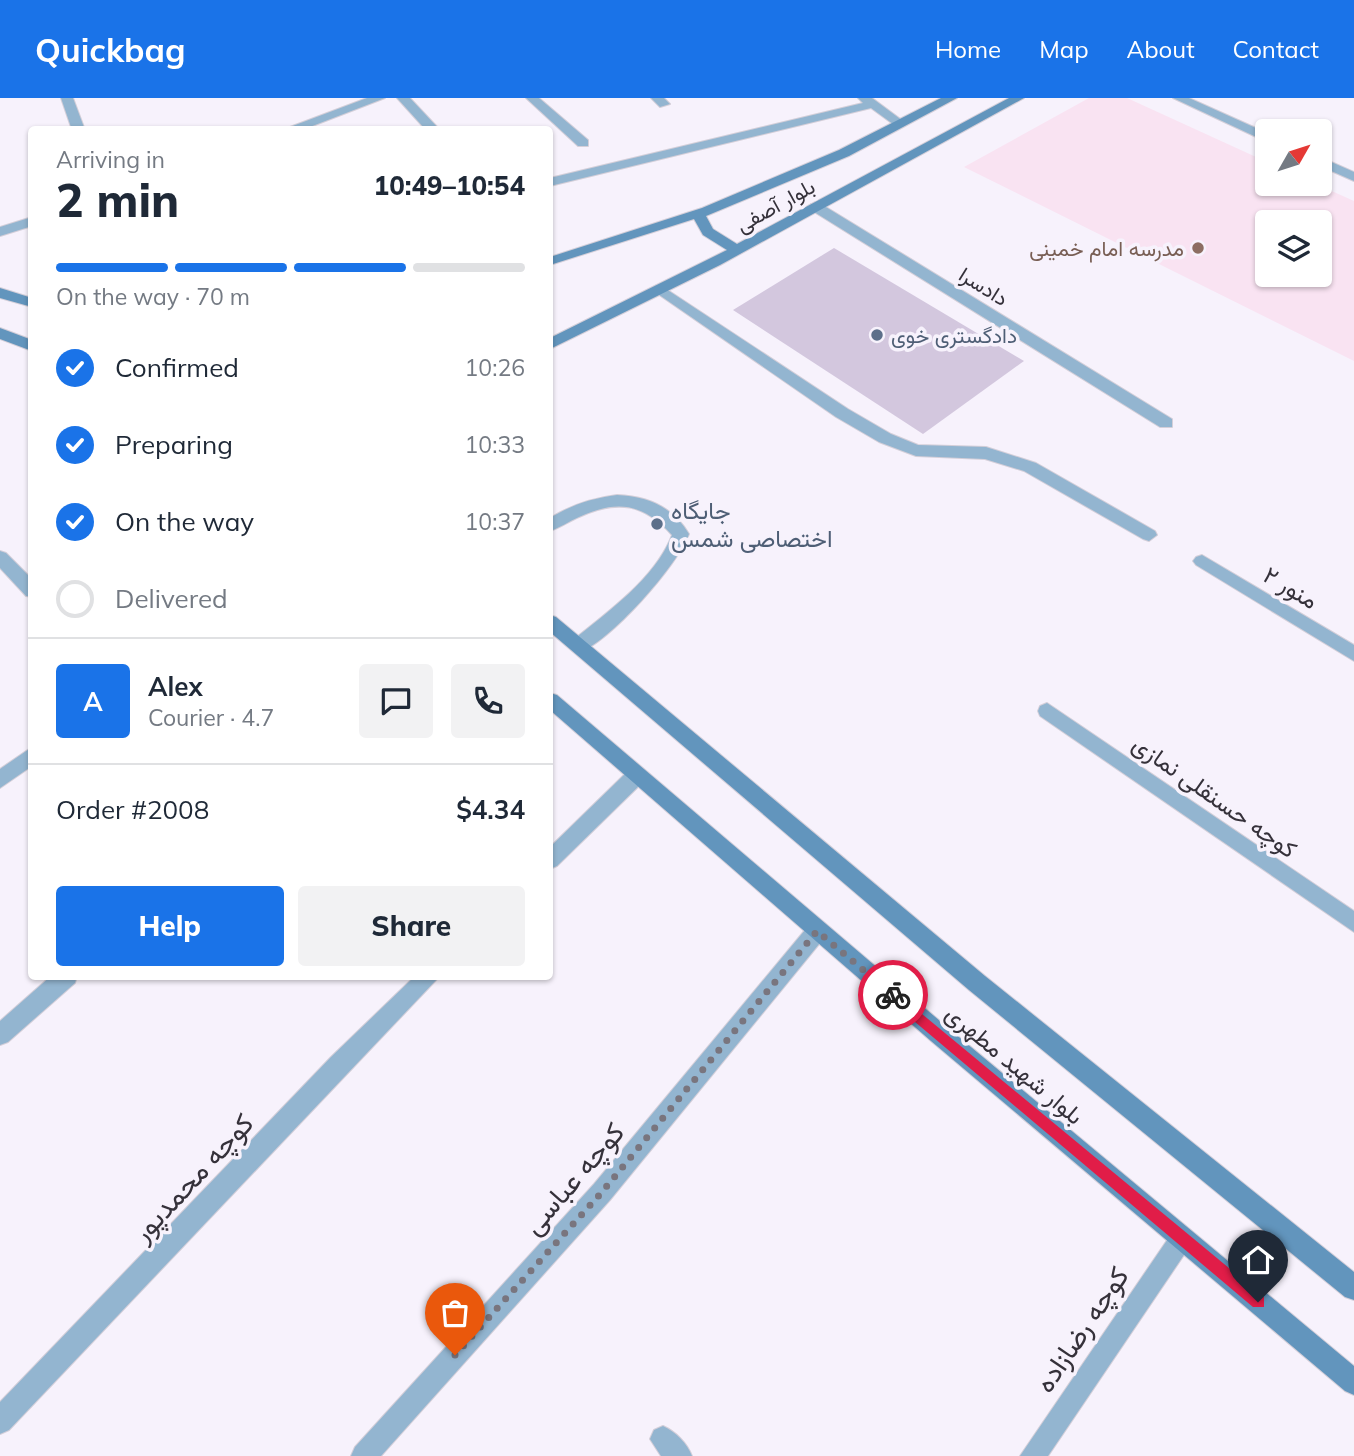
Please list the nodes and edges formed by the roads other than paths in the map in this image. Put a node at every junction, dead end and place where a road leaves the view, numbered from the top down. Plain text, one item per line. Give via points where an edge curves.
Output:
1 (66, 98) edge
2 (379, 98) edge
3 (403, 98) edge
4 (531, 98) edge
5 (951, 98) edge
6 (1018, 98) edge
7 (1179, 98) edge
8 (868, 101) edge
9 (353, 102) edge
10 (901, 124) junction
11 (77, 126) edge
12 (297, 126) edge
13 (431, 126) edge
14 (1255, 133) edge
15 (583, 143) dead end
16 (1332, 167) edge
17 (1354, 177) edge
18 (553, 181) edge
19 (816, 207) junction
20 (698, 214) junction
21 (28, 222) edge
22 (0, 232) edge
23 (737, 250) junction
24 (553, 260) edge
25 (660, 289) junction
26 (0, 293) edge
27 (28, 302) edge
28 (0, 333) edge
29 (553, 342) edge
30 (28, 344) edge
31 (1166, 423) dead end
32 (553, 523) edge
33 (1149, 535) dead end
34 (0, 557) edge
35 (1202, 561) dead end
36 (28, 587) edge
37 (553, 625) edge
38 (578, 646) junction
39 (1354, 654) edge
40 (553, 703) edge
41 (1047, 711) dead end
42 (28, 758) edge
43 (635, 777) junction
44 (0, 780) edge
45 (553, 857) edge
46 (1354, 923) edge
47 (817, 931) junction
48 (62, 980) edge
49 (426, 980) edge
50 (0, 1035) edge
51 (1182, 1238) junction
52 (1352, 1281) edge
53 (1354, 1382) edge
54 (0, 1421) edge
55 (363, 1456) edge
56 (1033, 1456) edge

1 - 11 street
2 - 9 street
3 - 13 street
4 - 15 street
5 - 10 main road, بلوار آصفی
6 - 19 main road, بلوار آصفی
7 - 14 street
8 - 10 street
8 - 18 street
9 - 12 street
10 - 20 main road, بلوار آصفی
16 - 17 street
19 - 23 main road, بلوار آصفی
19 - 31 street, دادسرا
20 - 23 main road via 708,232
20 - 24 main road, بلوار آصفی
21 - 22 street
23 - 25 main road, بلوار آصفی
25 - 29 main road, بلوار آصفی
25 - 33 street via 885,438 916,450 986,453 1030,467
26 - 27 main road
28 - 30 main road
32 - 38 street via 593,504 628,501 657,510 681,534 678,548 660,569
34 - 36 street
35 - 39 street, منور ۲
37 - 38 main road, بلوار شهید مطهری
38 - 52 main road, بلوار شهید مطهری via 977,983
40 - 43 main road, بلوار شهید مطهری
41 - 46 street, کوچه حسنقلی نمازی
42 - 44 street
43 - 45 street
43 - 47 main road, بلوار شهید مطهری
47 - 51 main road, بلوار شهید مطهری
47 - 55 street, کوچه عباسی via 602,1192
48 - 50 street
49 - 54 street, کوچه محمدپور
51 - 53 main road, بلوار شهید مطهری
51 - 56 street, کوچه رضازاده

